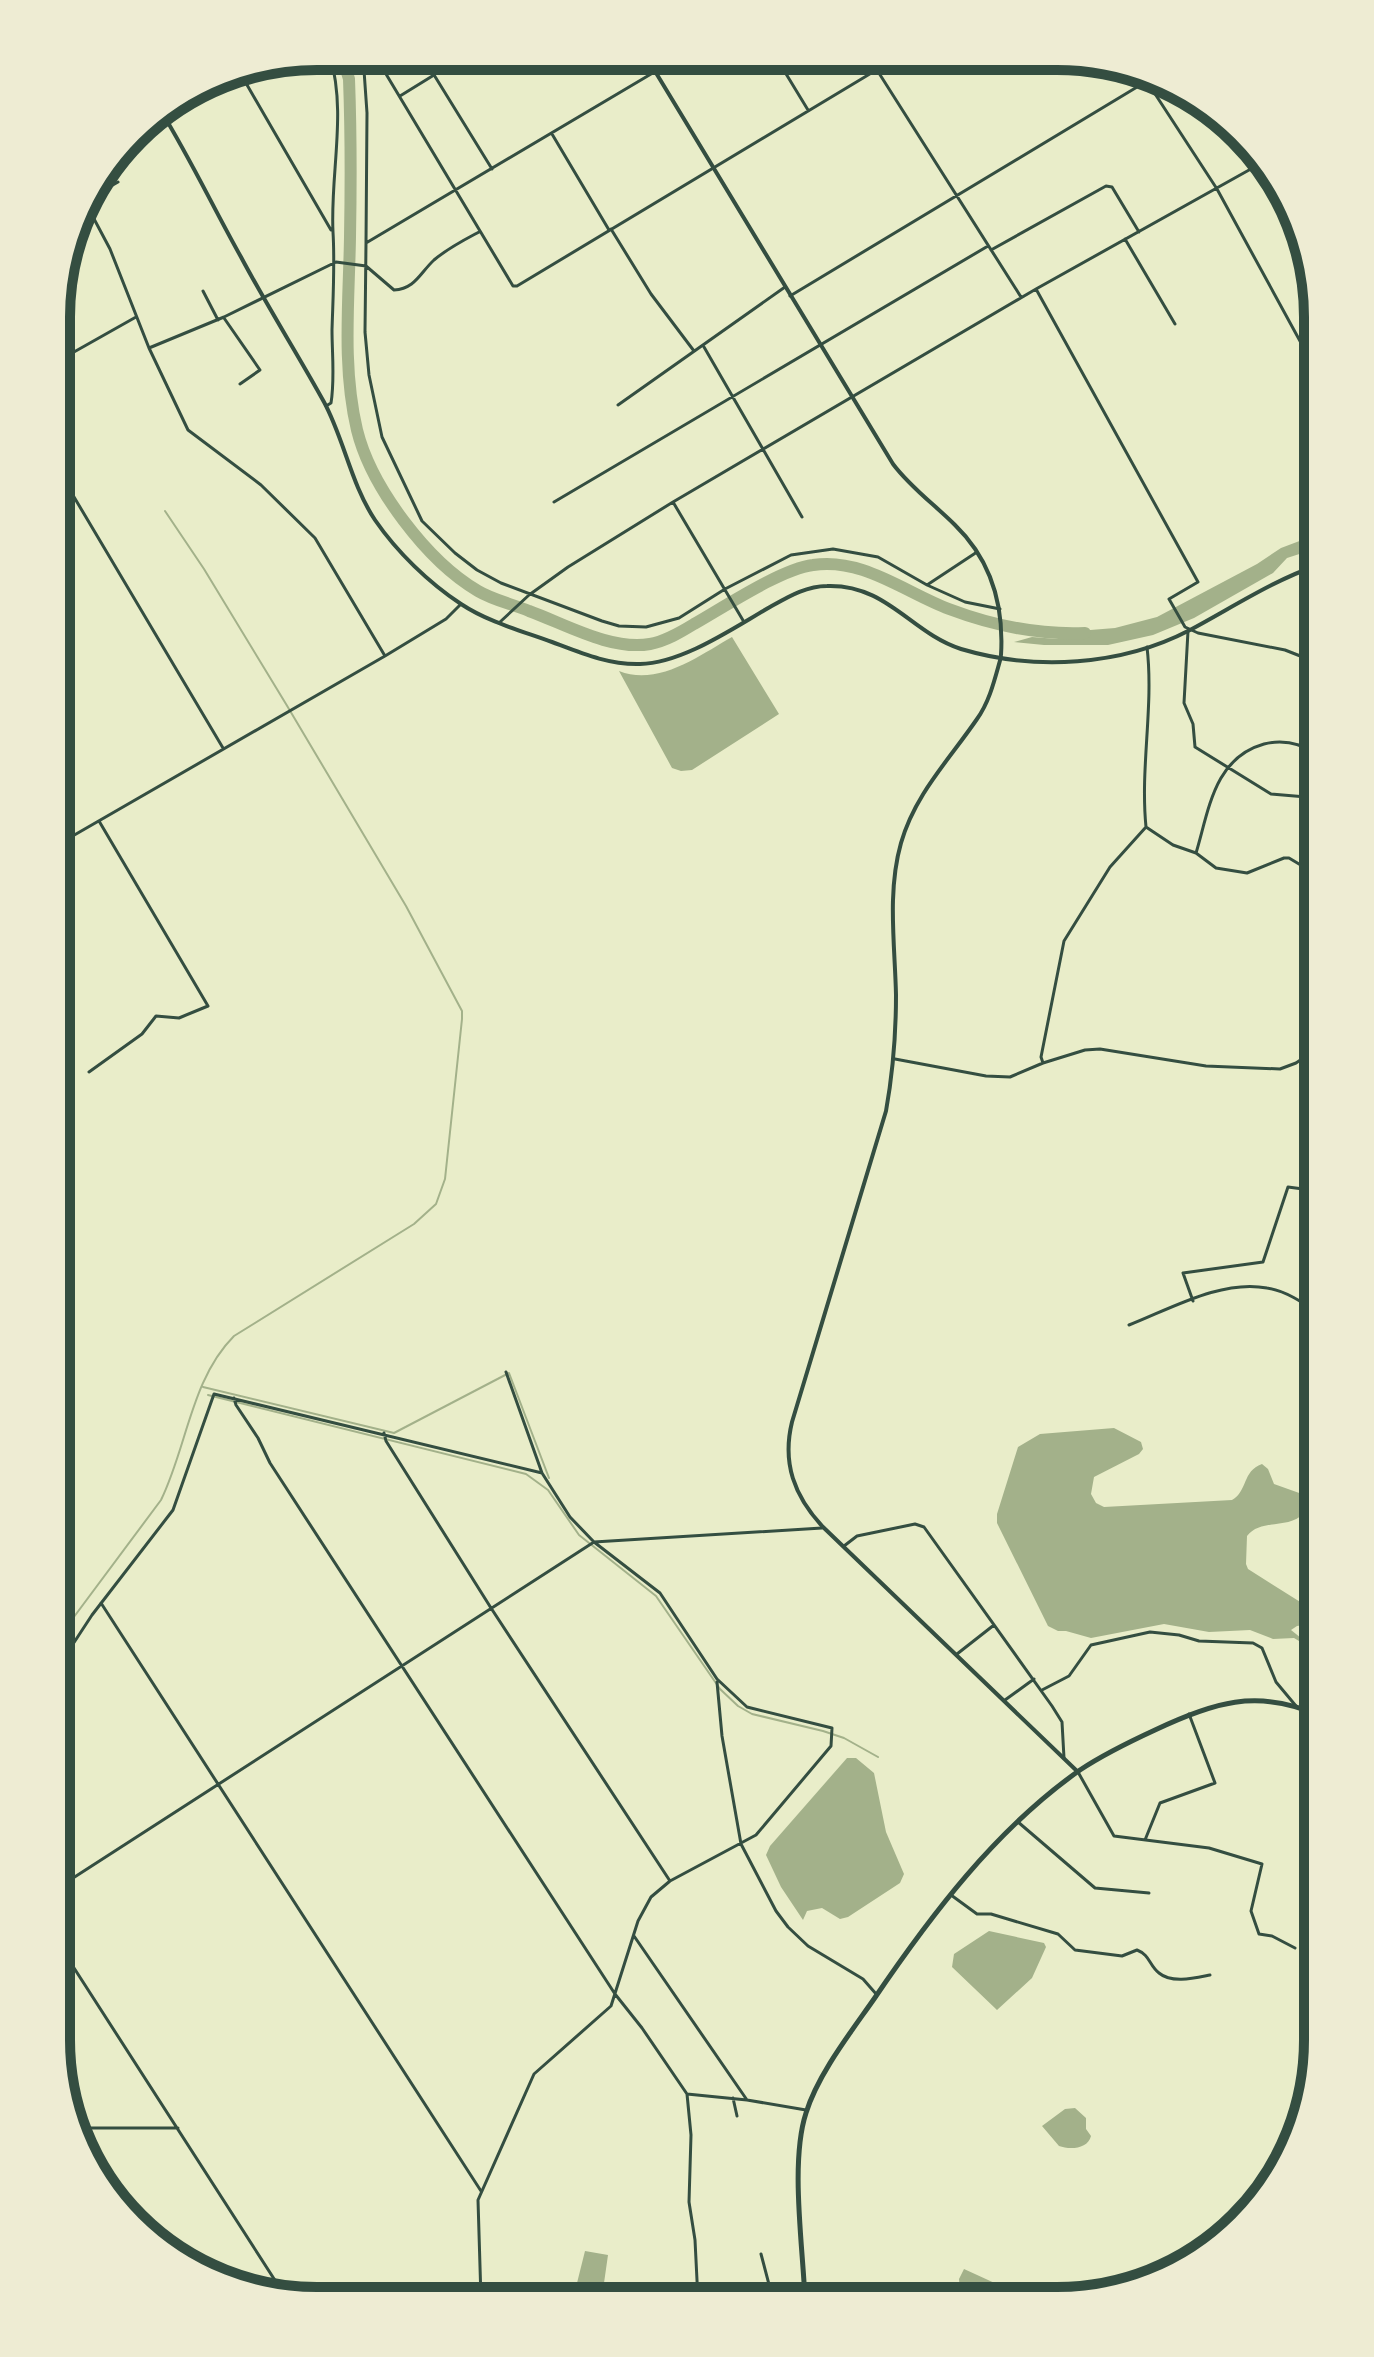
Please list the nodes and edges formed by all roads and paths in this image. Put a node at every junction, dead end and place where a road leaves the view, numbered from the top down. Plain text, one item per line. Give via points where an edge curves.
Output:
1 (334, 70) edge
2 (365, 70) edge
3 (384, 70) edge
4 (431, 70) edge
5 (658, 70) edge
6 (784, 70) edge
7 (877, 70) joint
8 (655, 72) junction
9 (434, 75) junction
10 (242, 81) edge
11 (1139, 84) edge
12 (1152, 89) edge
13 (399, 96) junction
14 (808, 110) junction
15 (167, 122) edge
16 (552, 134) junction
17 (713, 168) junction
18 (1253, 168) edge
19 (492, 169) junction
20 (118, 182) dead end
21 (106, 189) edge
22 (1217, 189) junction
23 (456, 191) junction
24 (957, 196) junction
25 (92, 216) edge
26 (610, 229) junction
27 (480, 231) junction
28 (1139, 232) junction
29 (333, 234) junction
30 (1125, 239) junction
31 (366, 243) junction
32 (990, 248) junction
33 (337, 262) junction
34 (365, 266) junction
35 (785, 287) junction
36 (1036, 289) junction
37 (203, 291) dead end
38 (790, 296) junction
39 (263, 298) junction
40 (1021, 298) junction
41 (136, 317) junction
42 (224, 317) junction
43 (218, 320) junction
44 (1175, 324) dead end
45 (703, 345) junction
46 (821, 346) junction
47 (149, 348) junction
48 (1304, 348) edge
49 (694, 352) junction
50 (70, 354) edge
51 (240, 384) dead end
52 (733, 398) junction
53 (853, 398) junction
54 (618, 405) dead end
55 (326, 406) junction
56 (763, 450) junction
57 (70, 490) edge
58 (554, 502) dead end
59 (673, 502) junction
60 (802, 517) dead end
61 (977, 552) junction
62 (1304, 571) edge
63 (927, 585) junction
64 (725, 589) junction
65 (529, 595) junction
66 (461, 604) junction
67 (1000, 612) junction
68 (500, 622) junction
69 (744, 622) junction
70 (1187, 629) junction
71 (1147, 647) junction
72 (385, 656) junction
73 (1001, 656) junction
74 (1304, 657) edge
75 (1304, 748) edge
76 (224, 749) junction
77 (1227, 767) junction
78 (1304, 797) edge
79 (99, 821) junction
80 (1146, 827) junction
81 (70, 838) edge
82 (1196, 853) junction
83 (1304, 867) edge
84 (1304, 1058) edge
85 (895, 1059) junction
86 (1043, 1063) junction
87 (89, 1072) dead end
88 (1303, 1189) edge
89 (1193, 1301) junction
90 (1303, 1304) edge
91 (1129, 1325) dead end
92 (506, 1375) dead end
93 (234, 1398) junction
94 (272, 1402) dead end
95 (266, 1405) junction
96 (384, 1433) junction
97 (542, 1473) junction
98 (824, 1527) junction
99 (592, 1543) junction
100 (844, 1546) junction
101 (101, 1603) junction
102 (491, 1608) junction
103 (994, 1625) junction
104 (70, 1649) edge
105 (957, 1654) junction
106 (401, 1666) junction
107 (717, 1679) junction
108 (1034, 1679) junction
109 (1042, 1690) junction
110 (1005, 1700) junction
111 (1296, 1706) junction
112 (1303, 1709) edge
113 (1189, 1714) junction
114 (1064, 1758) junction
115 (1078, 1772) junction
116 (219, 1784) junction
117 (1018, 1822) junction
118 (1145, 1840) junction
119 (741, 1844) junction
120 (70, 1880) edge
121 (670, 1881) junction
122 (1149, 1893) dead end
123 (951, 1895) junction
124 (634, 1936) junction
125 (1295, 1948) dead end
126 (70, 1962) edge
127 (1210, 1975) dead end
128 (615, 1994) junction
129 (877, 1995) junction
130 (687, 2094) junction
131 (733, 2098) junction
132 (747, 2100) junction
133 (806, 2110) junction
134 (737, 2116) dead end
135 (86, 2128) edge
136 (178, 2128) junction
137 (481, 2191) junction
138 (761, 2254) dead end
139 (277, 2284) edge
140 (481, 2287) edge
141 (697, 2287) edge
142 (770, 2287) edge
143 (805, 2287) edge

1 - 29 street
2 - 31 street
3 - 13 street
4 - 9 street
5 - 8 street
6 - 14 street
7 - 14 street
7 - 24 street
8 - 16 street
8 - 17 main road
9 - 13 street
9 - 19 street
10 - 29 street
11 - 24 street
12 - 22 street
13 - 23 street
14 - 17 street
15 - 39 main road
16 - 19 street
16 - 26 street
17 - 26 street
17 - 35 main road
18 - 22 street
19 - 23 street
20 - 21 street
22 - 28 street
22 - 48 street
23 - 27 street
23 - 31 street
24 - 32 street
24 - 38 street
25 - 41 street
26 - 27 street via 517,286
26 - 49 street
27 - 34 street via 454,245 403,290 394,290
28 - 30 street
28 - 32 street via 1112,187 1106,186
29 - 33 street
30 - 36 street
30 - 44 street
31 - 34 street
32 - 40 street
32 - 46 street
33 - 34 street
33 - 39 street
33 - 55 street via 333,390
34 - 65 street via 369,375 391,460 432,532 477,570
35 - 38 main road
35 - 45 street
36 - 40 street
36 - 70 street via 1198,582 1169,599
37 - 43 street
38 - 46 main road
39 - 42 street
39 - 55 main road
40 - 53 street
41 - 47 street
41 - 50 street
42 - 43 street
42 - 51 street via 260,370
43 - 47 street
45 - 49 street
45 - 52 street
46 - 52 street
46 - 53 main road
47 - 72 street via 188,430 261,485 315,538
49 - 54 street
52 - 56 street
52 - 58 street
53 - 56 street
53 - 61 main road via 903,477 957,526
55 - 66 main road via 374,518 401,552
56 - 59 street
56 - 60 street
57 - 76 street
59 - 64 street
59 - 65 street
61 - 63 street
61 - 67 main road
62 - 70 main road
63 - 64 street via 878,557 833,549 791,555
63 - 67 street
64 - 65 street via 679,618 632,628
64 - 69 street
65 - 68 street
66 - 68 main road
66 - 72 street
67 - 73 main road
68 - 69 main road via 593,657 638,664 666,661
69 - 73 main road via 800,592 830,585 890,604 957,648
70 - 71 main road
70 - 74 street
70 - 77 street via 1184,703 1195,747
71 - 73 main road via 1066,663
71 - 80 street
72 - 76 street
73 - 85 main road via 978,718 925,789 901,843 893,899
75 - 77 street via 1268,743 1241,754
76 - 79 street
77 - 78 street via 1271,794
77 - 82 street
79 - 81 street
79 - 87 street via 208,1006 179,1018 156,1016 142,1034
80 - 82 street
80 - 86 street via 1110,867 1064,941
82 - 83 street via 1216,868 1243,874 1284,858
84 - 86 street via 1280,1069 1206,1066 1100,1049
85 - 86 street via 1010,1077
85 - 98 main road via 881,1130 789,1434 788,1459 796,1489
88 - 89 street via 1288,1187 1263,1262 1183,1273
89 - 90 street via 1257,1286
89 - 91 street
92 - 97 street
93 - 95 street
93 - 101 street via 213,1396 173,1510
93 - 106 street
94 - 95 street
95 - 96 street
96 - 97 street
96 - 102 street
97 - 99 street
98 - 99 street
98 - 100 main road
99 - 102 street
99 - 107 street via 660,1593
100 - 103 street via 857,1536 921,1524
100 - 105 main road
101 - 104 street
101 - 116 street
102 - 106 street
102 - 121 street
103 - 105 street
103 - 108 street
105 - 110 main road
106 - 116 street
106 - 128 street
107 - 119 street
107 - 119 street via 747,1707 832,1728 831,1746 756,1835
108 - 109 street
108 - 110 street
109 - 111 street via 1069,1676 1091,1645 1164,1632 1262,1648 1276,1682
109 - 114 street via 1062,1722
110 - 114 main road
111 - 112 main road
111 - 113 main road via 1229,1701
113 - 115 main road
113 - 118 street via 1215,1783 1160,1803
114 - 115 main road
115 - 117 main road
115 - 118 street via 1111,1833
116 - 120 street
116 - 137 street
117 - 122 street via 1095,1888
117 - 123 main road
118 - 125 street via 1209,1848 1262,1864 1251,1911 1259,1934
119 - 121 street
119 - 129 street via 788,1927 808,1946 863,1979
121 - 124 street via 651,1897
123 - 127 street via 977,1914 1058,1934 1075,1950 1122,1956 1137,1950 1163,1975
123 - 129 main road
124 - 128 street
124 - 132 street
126 - 136 street
128 - 130 street
128 - 137 street via 611,2006 534,2074
129 - 133 main road
130 - 131 street
130 - 141 street via 688,2191
131 - 132 street
131 - 134 street
132 - 133 street
133 - 143 main road via 798,2150
135 - 136 street
136 - 139 street
137 - 140 street
138 - 142 street

